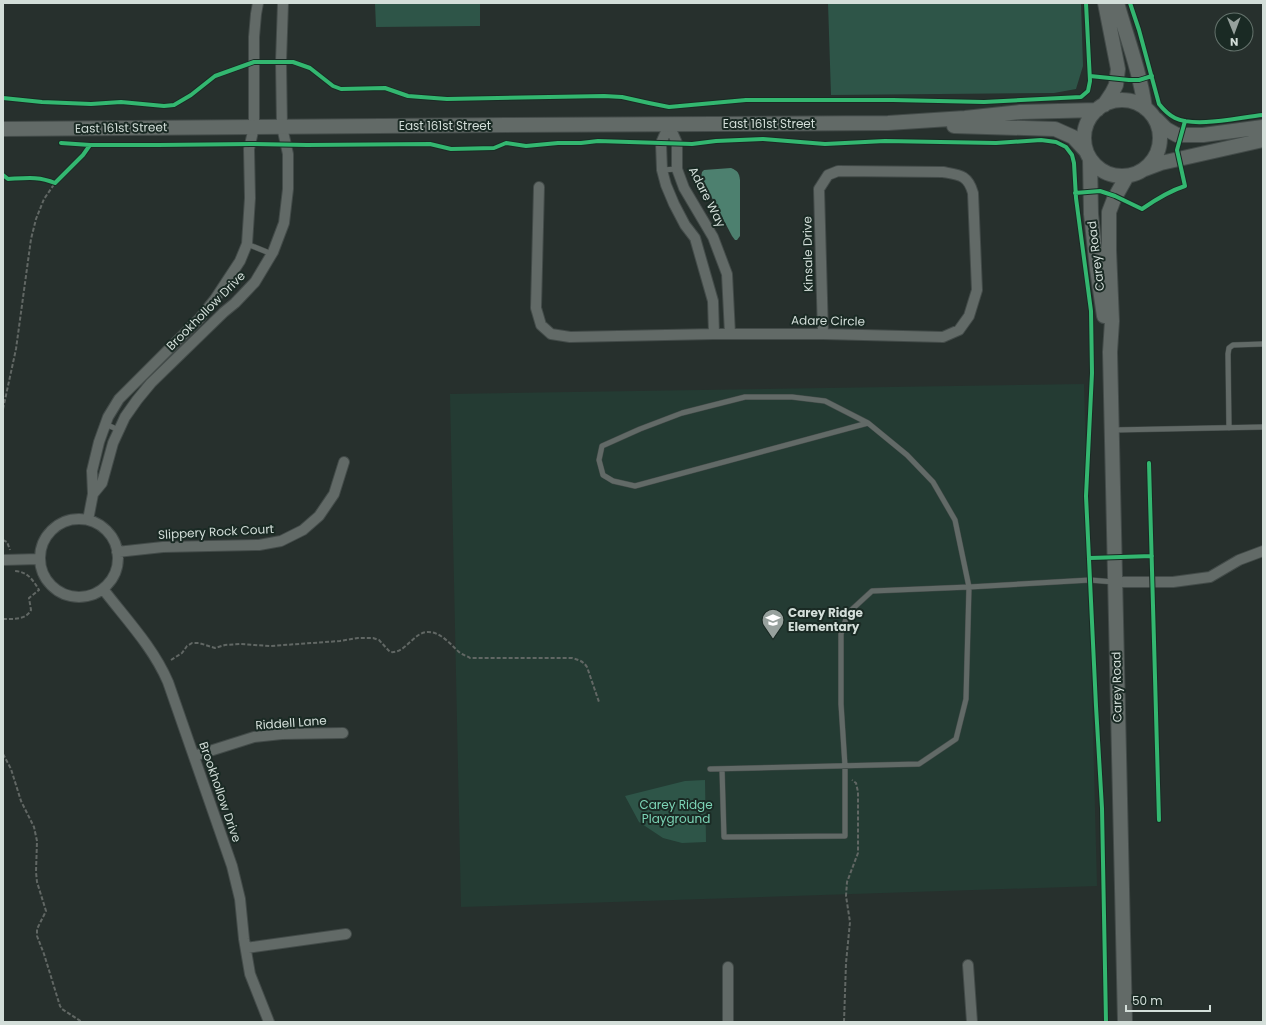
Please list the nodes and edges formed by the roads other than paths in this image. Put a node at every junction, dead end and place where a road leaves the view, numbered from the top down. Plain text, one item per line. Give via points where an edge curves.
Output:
1 (258, 3) edge
2 (283, 3) edge
3 (1105, 3) edge
4 (1117, 3) edge
5 (1100, 108) junction
6 (1150, 113) junction
7 (888, 123) junction
8 (669, 125) junction
9 (254, 127) junction
10 (282, 127) junction
11 (1263, 127) edge
12 (3, 129) edge
13 (1263, 140) edge
14 (1088, 155) junction
15 (677, 169) junction
16 (662, 170) junction
17 (1133, 174) junction
18 (828, 175) joint
19 (539, 187) dead end
20 (247, 244) junction
21 (272, 254) junction
22 (200, 318) junction
23 (212, 324) junction
24 (714, 334) junction
25 (730, 334) junction
26 (823, 334) junction
27 (1263, 344) edge
28 (1110, 352) junction
29 (141, 377) junction
30 (151, 383) junction
31 (868, 422) junction
32 (105, 424) junction
33 (1263, 427) edge
34 (1229, 428) junction
35 (119, 430) junction
36 (1112, 430) junction
37 (344, 462) dead end
38 (93, 494) junction
39 (88, 520) junction
40 (1263, 551) edge
41 (117, 552) junction
42 (7, 559) edge
43 (39, 559) junction
44 (1115, 582) junction
45 (970, 587) junction
46 (103, 589) junction
47 (343, 733) dead end
48 (194, 756) junction
49 (845, 766) junction
50 (710, 769) dead end
51 (722, 769) junction
52 (346, 934) dead end
53 (246, 948) junction
54 (968, 965) dead end
55 (728, 967) dead end
56 (269, 1022) edge
57 (728, 1022) edge
58 (972, 1022) edge
59 (1125, 1022) edge

1 - 9 street, Brookhollow Drive via 254,37
2 - 10 street, Brookhollow Drive
3 - 5 street via 1118,69 1116,85
4 - 6 street
5 - 6 street via 1114,101 1125,100 1136,103
5 - 7 street, East 161st Street
5 - 14 street via 1085,129 1084,140
6 - 11 street via 1176,135 1203,135
6 - 17 street via 1159,129 1160,142 1157,154 1150,164
7 - 8 street, East 161st Street
7 - 14 street, East 161st Street via 1055,129 1073,137
8 - 10 street, East 161st Street
8 - 15 street, Adare Way via 677,143
8 - 16 street via 661,143
9 - 10 street, East 161st Street
9 - 12 street, East 161st Street
9 - 20 street, Brookhollow Drive via 249,149 250,198
10 - 21 street, Brookhollow Drive via 288,154 288,189 284,223
13 - 17 street via 1161,163
14 - 17 street via 1097,167 1106,172 1116,176
14 - 28 street, Carey Road via 1091,214
15 - 16 lane
15 - 25 street, Adare Way via 684,188 713,237 727,274
16 - 24 street via 674,204 695,238 712,301
17 - 28 street, Carey Road via 1114,199 1109,212 1112,320
18 - 26 street, Kinsale Drive via 819,188
18 - 26 street, Adare Circle via 838,172 943,172 966,178 973,193 977,290 969,316 959,330 943,337
19 - 24 street, Adare Circle via 536,308 541,325 551,334 570,337
20 - 21 lane
20 - 22 street, Brookhollow Drive via 240,260
21 - 23 street, Brookhollow Drive via 255,282
22 - 23 lane
22 - 29 street, Brookhollow Drive
23 - 30 street, Brookhollow Drive
24 - 25 street, Adare Circle
25 - 26 street, Adare Circle
27 - 34 lane via 1233,345 1229,348
28 - 36 street, Carey Road
29 - 30 lane
29 - 32 street, Brookhollow Drive via 119,399
30 - 35 street, Brookhollow Drive via 125,417
31 - 31 lane via 825,401 792,397 745,397 682,413 640,429 602,446 599,460 603,475 613,481 635,486
31 - 45 lane via 907,455 933,482 955,520
32 - 35 lane
32 - 38 street, Brookhollow Drive via 92,471
33 - 34 lane
34 - 36 lane
35 - 38 street, Brookhollow Drive via 102,483
36 - 44 street, Carey Road
37 - 41 street, Slippery Rock Court via 334,494 319,516 303,530 281,541 259,545 163,547
38 - 39 street, Brookhollow Drive
39 - 41 street via 110,535
39 - 43 street via 68,521 54,528 44,539
40 - 44 street via 1239,560 1210,577 1173,582
41 - 46 street via 115,573
42 - 43 street
43 - 46 street via 45,579 61,594 83,597
44 - 45 lane via 1090,580
44 - 59 street, Carey Road
45 - 49 lane via 966,699 956,739 919,764
45 - 49 lane via 872,591 848,613 841,634 841,704
46 - 48 street, Brookhollow Drive via 152,652 162,670
47 - 48 street, Riddell Lane via 254,737
48 - 53 street, Brookhollow Drive via 232,866 240,899
49 - 51 lane
49 - 51 lane via 845,836 724,836
50 - 51 lane
52 - 53 street
53 - 56 street, Brookhollow Drive via 250,974
54 - 58 street
55 - 57 street

